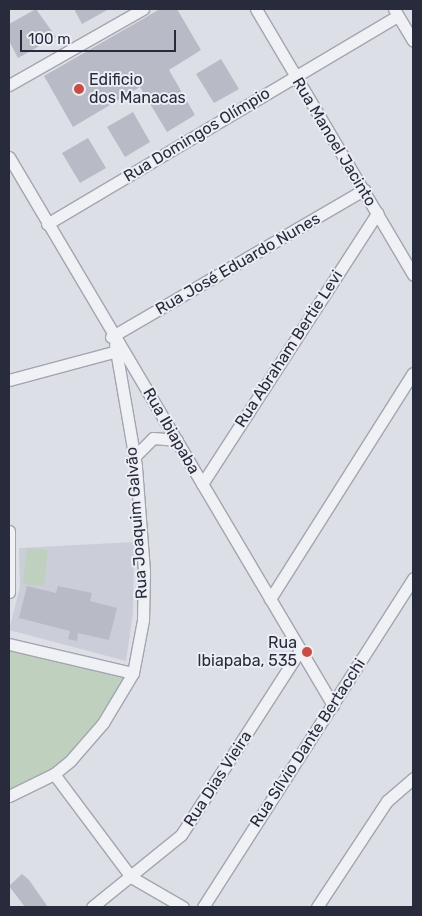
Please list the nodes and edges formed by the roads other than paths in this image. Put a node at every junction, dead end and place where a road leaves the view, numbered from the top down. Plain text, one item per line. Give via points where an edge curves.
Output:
1 (143, 9) edge
2 (256, 9) edge
3 (396, 12) edge
4 (413, 41) edge
5 (295, 77) junction
6 (9, 86) edge
7 (9, 158) edge
8 (364, 190) junction
9 (377, 213) junction
10 (47, 224) junction
11 (413, 276) edge
12 (116, 346) junction
13 (413, 373) edge
14 (9, 380) edge
15 (177, 440) junction
16 (135, 456) junction
17 (202, 484) junction
18 (9, 531) edge
19 (413, 578) edge
20 (9, 592) edge
21 (270, 599) junction
22 (9, 644) edge
23 (300, 650) junction
24 (133, 673) junction
25 (333, 705) junction
26 (54, 774) junction
27 (413, 778) edge
28 (9, 796) edge
29 (130, 877) junction
30 (92, 907) edge
31 (183, 907) edge
32 (202, 907) edge
33 (317, 907) edge

1 - 6 street
2 - 5 street, Rua Manoel Jacinto
3 - 4 street
3 - 5 street, Rua Domingos Olímpio
5 - 8 street, Rua Manoel Jacinto
5 - 10 street, Rua Domingos Olímpio
7 - 10 street, Rua Ibiapaba
8 - 9 street, Rua Manoel Jacinto
8 - 12 street, Rua José Eduardo Nunes
9 - 11 street, Rua Manoel Jacinto
9 - 17 street, Rua Abraham Bertie Levi
10 - 12 street, Rua Ibiapaba
12 - 14 street, Rua José Eduardo Nunes
12 - 15 street, Rua Ibiapaba
12 - 16 street, Rua Joaquim Galvão
13 - 21 street
15 - 16 street via 153,438
15 - 17 street, Rua Ibiapaba
16 - 24 street, Rua Joaquim Galvão via 144,571 143,620
17 - 21 street, Rua Ibiapaba
18 - 20 street
19 - 25 street, Rua Sílvio Dante Bertacchi
21 - 23 street, Rua Ibiapaba
22 - 24 street
23 - 25 street, Rua Ibiapaba
23 - 29 street, Rua Dias Vieira via 197,814 167,849
24 - 26 street, Rua Joaquim Galvão via 89,741
25 - 32 street, Rua Sílvio Dante Bertacchi
26 - 28 street, Rua Joaquim Galvão
26 - 29 street
27 - 33 street via 387,801
29 - 30 street, Rua Dias Vieira
29 - 31 street

